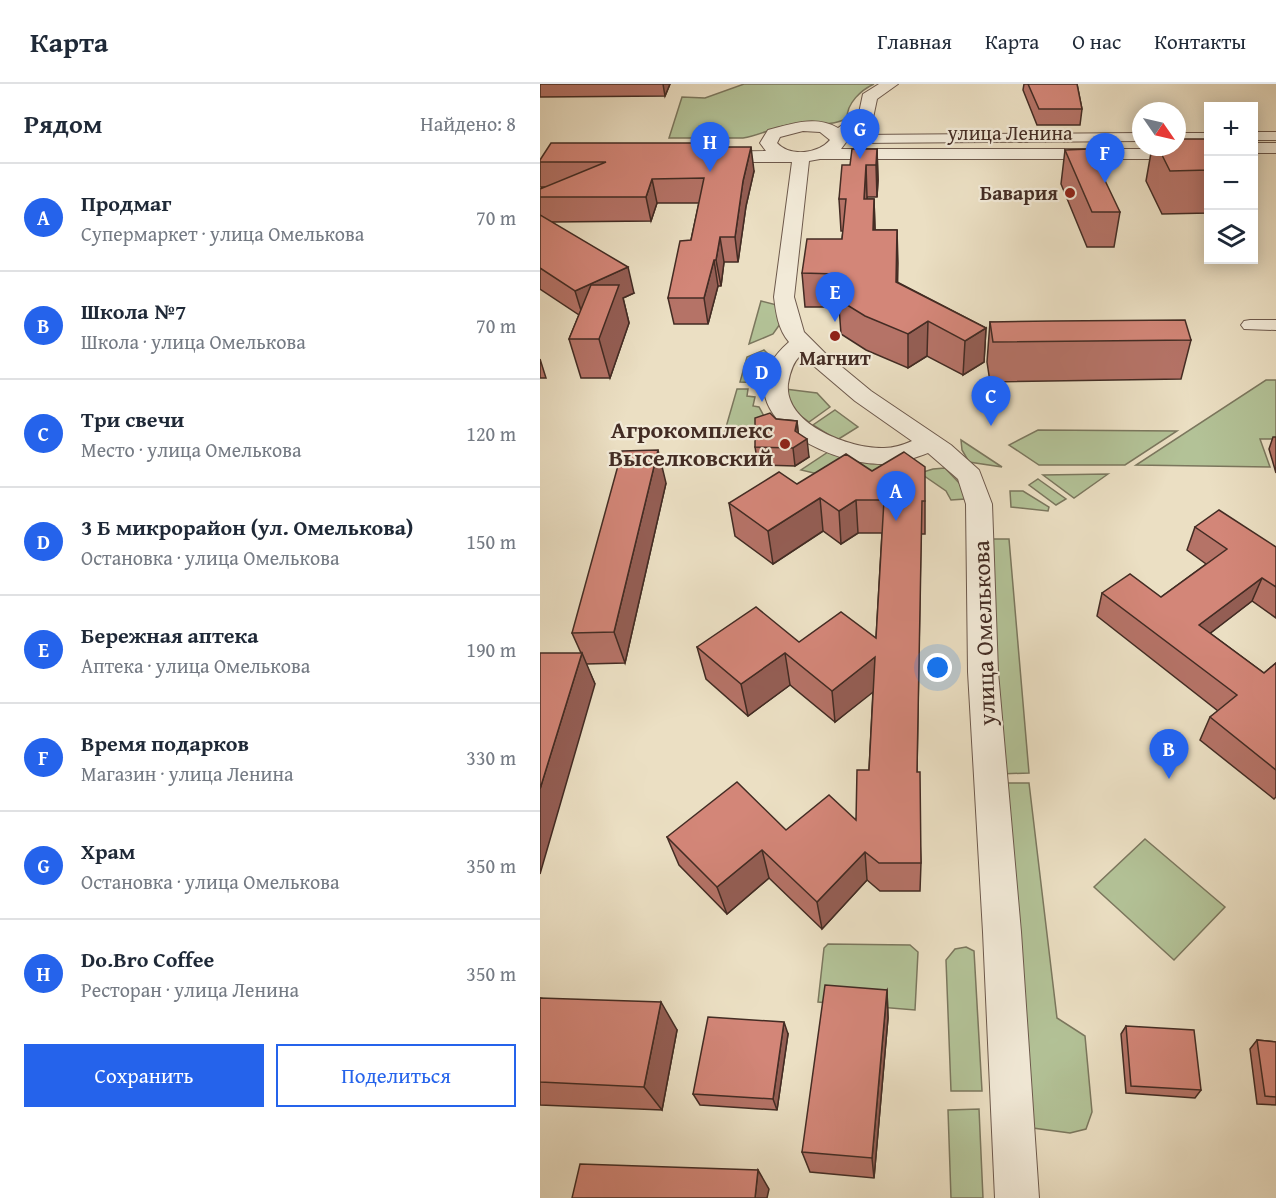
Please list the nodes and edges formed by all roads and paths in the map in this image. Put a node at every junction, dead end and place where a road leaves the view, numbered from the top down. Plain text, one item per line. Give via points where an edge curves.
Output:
1 (890, 84) edge
2 (838, 136) junction
3 (1258, 136) edge
4 (1276, 136) edge
5 (1132, 137) edge
6 (1186, 137) edge
7 (1204, 137) edge
8 (769, 138) junction
9 (858, 139) junction
10 (1204, 148) edge
11 (1258, 148) edge
12 (1276, 148) edge
13 (920, 152) junction
14 (1258, 153) edge
15 (1276, 153) edge
16 (1204, 154) edge
17 (806, 156) junction
18 (1250, 325) dead end
19 (1276, 325) edge
20 (802, 342) junction
21 (931, 443) junction
22 (1017, 1198) edge

1 - 2 street via 869,97 867,115
2 - 8 street via 824,128 802,126 781,130
2 - 9 street
2 - 17 street via 836,146
3 - 4 street
5 - 9 street
6 - 7 street
8 - 17 street via 770,148 776,152
8 - 17 street via 752,147 696,154
9 - 13 street
10 - 13 street, улица Ленина
11 - 12 street
13 - 16 street, улица Ленина
13 - 17 street
14 - 15 street
17 - 20 street, улица Омелькова via 784,297 788,319
18 - 19 street
20 - 21 street, улица Омелькова via 863,396
20 - 21 street via 783,360 776,384 779,406 792,421 818,439 857,454 906,453
21 - 22 street, улица Омелькова via 970,476 979,504 983,672

